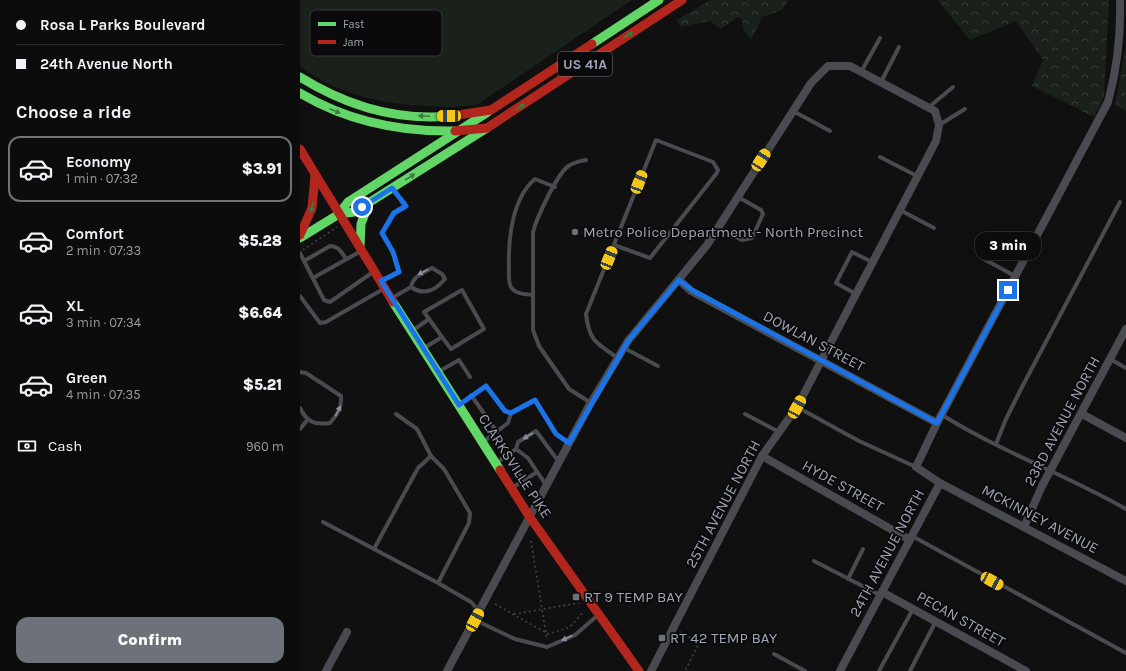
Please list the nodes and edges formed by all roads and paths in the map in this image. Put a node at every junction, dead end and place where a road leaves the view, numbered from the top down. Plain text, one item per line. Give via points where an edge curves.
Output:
1 (660, 0) edge
2 (682, 0) edge
3 (1120, 0) edge
4 (880, 38) dead end
5 (899, 47) dead end
6 (862, 72) junction
7 (300, 77) edge
8 (881, 82) junction
9 (953, 87) dead end
10 (300, 93) edge
11 (928, 107) junction
12 (965, 109) dead end
13 (491, 110) junction
14 (793, 111) junction
15 (939, 126) junction
16 (487, 128) junction
17 (830, 130) dead end
18 (458, 132) junction
19 (300, 149) edge
20 (880, 157) dead end
21 (586, 160) dead end
22 (315, 176) junction
23 (918, 176) junction
24 (555, 187) junction
25 (392, 188) junction
26 (738, 197) junction
27 (369, 202) junction
28 (1120, 202) dead end
29 (900, 210) junction
30 (339, 214) junction
31 (718, 228) junction
32 (934, 228) dead end
33 (300, 235) edge
34 (300, 238) edge
35 (614, 245) junction
36 (361, 249) junction
37 (300, 253) edge
38 (982, 258) dead end
39 (346, 259) junction
40 (304, 261) junction
41 (873, 262) junction
42 (374, 271) junction
43 (1015, 277) junction
44 (313, 278) junction
45 (679, 280) junction
46 (383, 285) junction
47 (411, 288) junction
48 (856, 294) junction
49 (533, 295) junction
50 (300, 296) edge
51 (392, 298) junction
52 (429, 320) junction
53 (1126, 329) edge
54 (411, 331) junction
55 (442, 336) junction
56 (624, 348) junction
57 (423, 349) junction
58 (618, 358) junction
59 (1110, 359) junction
60 (821, 361) junction
61 (658, 366) dead end
62 (1126, 368) edge
63 (300, 372) edge
64 (438, 373) junction
65 (470, 377) dead end
66 (471, 395) junction
67 (591, 403) junction
68 (459, 405) junction
69 (797, 407) junction
70 (300, 408) edge
71 (511, 413) junction
72 (396, 414) dead end
73 (745, 414) dead end
74 (1082, 414) junction
75 (942, 415) junction
76 (308, 419) junction
77 (937, 423) junction
78 (300, 429) edge
79 (497, 432) junction
80 (779, 432) junction
81 (1126, 438) edge
82 (483, 442) junction
83 (569, 443) junction
84 (996, 444) junction
85 (516, 449) junction
86 (431, 456) junction
87 (507, 456) junction
88 (762, 456) junction
89 (559, 462) junction
90 (496, 463) junction
91 (916, 467) junction
92 (1051, 470) junction
93 (537, 472) junction
94 (523, 480) junction
95 (940, 483) junction
96 (546, 485) junction
97 (512, 488) junction
98 (1126, 508) edge
99 (529, 516) junction
100 (323, 522) dead end
101 (1024, 527) junction
102 (911, 538) junction
103 (531, 541) dead end
104 (374, 549) junction
105 (863, 549) dead end
106 (814, 561) dead end
107 (848, 579) junction
108 (1126, 581) edge
109 (438, 583) junction
110 (881, 594) junction
111 (495, 604) dead end
112 (579, 604) dead end
113 (913, 608) junction
114 (542, 610) junction
115 (480, 611) junction
116 (584, 611) dead end
117 (514, 614) junction
118 (598, 615) junction
119 (475, 620) junction
120 (936, 621) junction
121 (347, 632) dead end
122 (680, 632) dead end
123 (546, 633) junction
124 (548, 647) junction
125 (1126, 653) edge
126 (774, 654) dead end
127 (326, 671) edge
128 (447, 671) edge
129 (639, 671) edge
130 (651, 671) edge
131 (685, 671) edge
132 (805, 671) edge
133 (840, 671) edge
134 (879, 671) edge
135 (910, 671) edge
136 (1026, 671) edge

1 - 13 main road, US 41A
16 -> 2 main road, US 41A
3 - 43 street, 24TH AVENUE NORTH via 1121,24 1108,102
4 - 6 lane
5 - 8 lane
6 - 8 street
6 - 14 street via 841,64 828,66 811,83
13 -> 7 main road, US 41A via 458,116 386,112 343,101
8 - 11 street
9 - 11 lane
10 -> 18 main road, US 41A via 338,112 374,124
11 - 15 street via 935,111
12 - 15 lane
13 - 18 main road
14 - 17 lane
14 - 26 street
15 - 23 street, 25TH AVENUE NORTH via 936,141
16 - 18 main road, US 41A
25 -> 16 main road
18 - 30 main road via 348,202
19 - 22 main road, CLARKSVILLE PIKE
20 - 23 lane
21 - 24 lane via 566,167
22 - 30 main road, CLARKSVILLE PIKE
22 -> 33 main road via 312,208
23 - 29 street, 25TH AVENUE NORTH
24 - 49 lane via 537,219 534,232
24 - 49 lane via 535,180 530,184 511,226 509,283 515,291
25 - 27 main road
25 - 46 lane via 406,206 394,213 382,233 393,252 399,272
26 - 31 street
26 - 31 lane via 761,210 763,214 752,238 742,240
27 - 30 main road via 354,212
27 - 36 main road via 359,233
28 - 84 lane via 1022,387
29 - 32 lane
29 - 41 street, 25TH AVENUE NORTH
30 - 34 main road
30 - 36 main road, CLARKSVILLE PIKE
31 - 45 street
35 - 35 lane via 656,140 713,162 718,170 716,174 650,258
35 - 58 lane via 586,314 588,330 597,344
36 - 39 lane
36 - 42 main road, CLARKSVILLE PIKE
37 - 40 lane
38 - 43 lane
39 - 40 lane via 340,250 330,246
39 - 44 lane
40 - 44 lane
41 - 48 street, 25TH AVENUE NORTH
41 - 48 lane via 852,252 848,258 836,283
42 - 44 lane via 330,302 326,301
42 - 46 main road, CLARKSVILLE PIKE
43 - 75 street, 24TH AVENUE NORTH
45 - 56 street
45 - 60 street, DOWLAN STREET via 692,290
46 - 50 lane via 326,322 320,323
46 - 51 main road, CLARKSVILLE PIKE
47 -> 47 lane via 423,293 431,291 444,279 442,274 432,268 417,276
47 - 51 lane
48 - 60 street, 25TH AVENUE NORTH
49 - 67 lane via 533,330 539,346 569,389
51 - 54 main road, CLARKSVILLE PIKE
52 - 54 lane
52 - 55 lane
52 - 55 lane via 424,312 462,290 484,329 451,349
53 - 59 street, 23RD AVENUE NORTH
54 - 57 main road, CLARKSVILLE PIKE
55 - 57 lane
56 - 58 street
56 - 61 lane
57 - 64 main road, CLARKSVILLE PIKE
58 - 67 street
59 - 62 lane
59 - 74 street, 23RD AVENUE NORTH
60 - 69 street, 25TH AVENUE NORTH
60 - 77 street, DOWLAN STREET
76 -> 63 lane via 317,425 330,423 342,404 341,396 306,373
64 - 65 lane via 459,360
64 - 68 main road, CLARKSVILLE PIKE
66 - 68 lane
66 - 71 lane via 486,386 505,411
66 - 79 lane
67 - 83 street
68 - 82 main road, CLARKSVILLE PIKE
69 - 80 street, 25TH AVENUE NORTH
69 - 91 lane via 859,441
70 - 76 lane via 304,417
71 - 79 lane via 508,423
71 - 83 lane via 535,400 556,434
72 - 86 lane via 417,429
73 - 80 lane
74 - 81 street
74 - 92 street, 23RD AVENUE NORTH
75 - 77 street, 24TH AVENUE NORTH
75 - 84 lane
76 - 78 lane
77 - 91 street, 24TH AVENUE NORTH
79 - 82 lane
80 - 88 street, 25TH AVENUE NORTH
82 - 90 main road, CLARKSVILLE PIKE
83 - 89 street
84 - 92 lane
85 - 87 lane
89 -> 85 lane via 536,431 518,442
85 - 93 lane via 528,458
86 - 104 lane via 418,468
86 - 109 lane via 444,469 470,513 469,523
87 - 90 lane
87 - 94 lane
88 - 102 street, HYDE STREET
88 - 130 street, 25TH AVENUE NORTH
89 - 96 street
90 - 97 main road, CLARKSVILLE PIKE
91 - 95 street, 24TH AVENUE NORTH
92 - 98 lane
92 - 101 street, 23RD AVENUE NORTH
93 - 94 lane
93 - 96 lane
94 - 97 lane
95 - 101 street, MCKINNEY AVENUE
95 - 102 street, 24TH AVENUE NORTH
96 - 99 street
97 - 99 main road, CLARKSVILLE PIKE
99 - 115 street
99 - 118 main road, CLARKSVILLE PIKE
100 - 104 lane
101 - 108 street, MCKINNEY AVENUE
102 - 110 street, 24TH AVENUE NORTH
102 - 125 lane
103 - 114 path
104 - 109 lane
105 - 107 lane
106 - 107 lane
107 - 110 lane
109 - 115 lane via 471,602
110 - 113 street, PECAN STREET
110 - 133 street, 24TH AVENUE NORTH
111 - 117 path
112 - 114 path
113 - 120 street, PECAN STREET
113 - 134 lane
114 - 117 path
114 - 123 path
115 - 119 street
116 - 123 path via 570,627
117 - 123 path
118 -> 124 lane via 575,635
118 - 129 main road, CLARKSVILLE PIKE
119 - 124 lane via 515,639
119 - 128 street
120 - 135 lane
120 - 136 street, PECAN STREET
121 - 127 street
122 - 131 path via 699,643
123 - 124 path
126 - 132 lane

